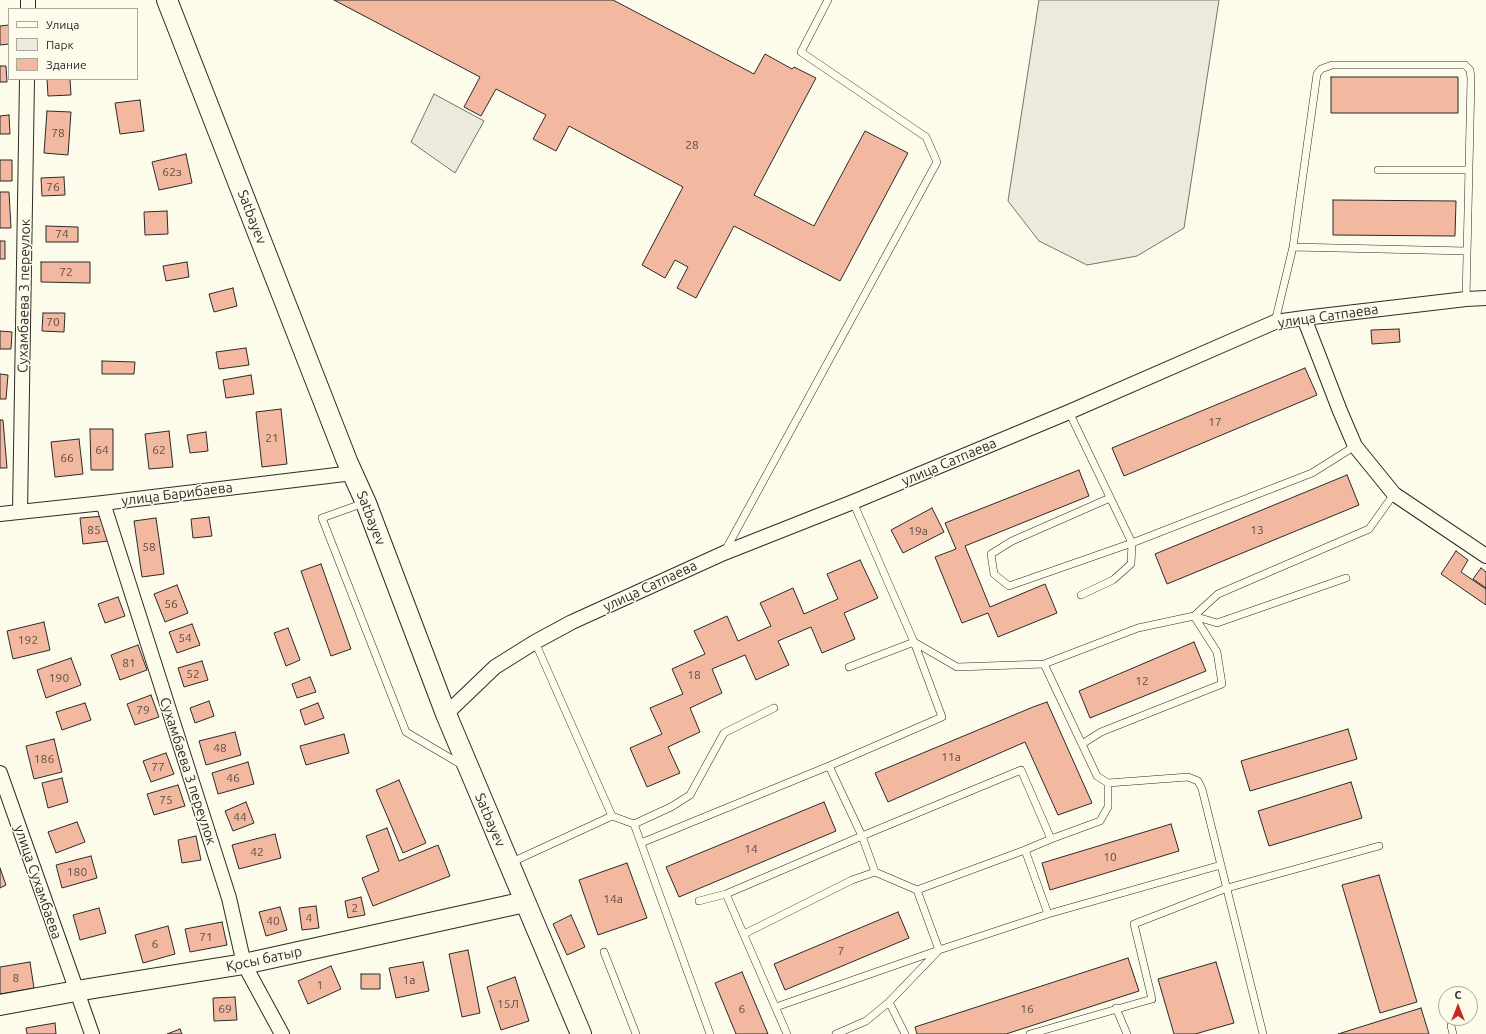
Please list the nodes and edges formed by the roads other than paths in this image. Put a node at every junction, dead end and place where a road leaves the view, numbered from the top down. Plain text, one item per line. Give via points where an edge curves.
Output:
1 (167, 0) edge
2 (828, 0) edge
3 (27, 80) edge
4 (1378, 170) dead end
5 (1469, 170) junction
6 (1293, 247) junction
7 (1467, 251) junction
8 (1486, 298) edge
9 (1466, 299) junction
10 (1304, 318) junction
11 (1275, 322) junction
12 (1069, 412) junction
13 (1355, 446) junction
14 (353, 473) junction
15 (1394, 494) junction
16 (1110, 498) junction
17 (853, 502) junction
18 (103, 503) junction
19 (366, 503) junction
20 (20, 512) junction
21 (0, 514) edge
22 (1132, 543) junction
23 (724, 553) junction
24 (1486, 556) edge
25 (1346, 578) dead end
26 (1081, 595) dead end
27 (1194, 616) junction
28 (535, 642) junction
29 (914, 642) junction
30 (1044, 664) junction
31 (849, 667) dead end
32 (774, 708) dead end
33 (446, 714) junction
34 (1082, 744) junction
35 (829, 766) junction
36 (468, 768) junction
37 (0, 773) edge
38 (1108, 783) junction
39 (612, 816) junction
40 (634, 824) junction
41 (862, 836) junction
42 (1052, 839) junction
43 (641, 843) junction
44 (1379, 846) dead end
45 (1026, 850) junction
46 (508, 864) junction
47 (1221, 865) junction
48 (875, 872) junction
49 (1227, 888) junction
50 (917, 890) junction
51 (726, 894) junction
52 (699, 901) dead end
53 (525, 902) junction
54 (1048, 914) junction
55 (744, 934) junction
56 (939, 950) junction
57 (604, 952) dead end
58 (244, 964) junction
59 (76, 991) junction
60 (889, 1002) junction
61 (0, 1005) edge
62 (776, 1007) junction
63 (1116, 1008) junction
64 (1451, 1026) dead end
65 (1123, 1033) edge
66 (92, 1034) edge
67 (282, 1034) edge
68 (581, 1034) edge
69 (636, 1034) edge
70 (710, 1034) edge
71 (787, 1034) edge
72 (836, 1034) edge
73 (904, 1034) edge
74 (1030, 1034) edge
75 (1263, 1034) edge
76 (1453, 1034) edge

1 - 14 street, Satbayev
2 - 23 lane via 801,52 926,137 937,162
3 - 20 street, Сухамбаева 3 переулок
4 - 5 lane
5 - 6 lane via 1471,78 1470,70 1465,65 1332,65 1321,69 1317,74
5 - 7 lane
6 - 7 lane
6 - 11 lane
7 - 9 lane
8 - 9 street, улица Сатпаева
9 - 10 street, улица Сатпаева
10 - 11 street, улица Сатпаева
10 - 13 street
11 - 12 street, улица Сатпаева
12 - 16 lane
12 - 17 street, улица Сатпаева
13 - 15 street
13 - 22 lane via 1312,473
14 - 18 street, улица Барибаева
14 - 19 street, Satbayev
15 - 24 street
15 - 27 lane via 1369,529 1218,594
16 - 22 lane
16 - 22 lane via 1012,541 991,554 994,574 1009,586
17 - 23 street, улица Сатпаева
17 - 29 lane
18 - 20 street, улица Барибаева
18 - 58 street, Сухамбаева 3 переулок via 229,898
19 - 33 street, Satbayev
19 - 36 lane via 322,518 406,732
20 - 21 street, улица Барибаева
22 - 26 lane via 1131,564 1113,580
23 - 28 street, улица Сатпаева via 572,622
25 - 27 lane via 1217,623
27 - 30 lane via 1138,628
27 - 34 lane via 1217,652 1222,684 1102,732
28 - 33 street, улица Сатпаева via 495,667
28 - 39 lane
29 - 30 lane via 958,667
29 - 31 lane
29 - 35 lane via 942,717
30 - 34 lane
32 - 40 lane via 724,733 690,796
33 - 36 street, Satbayev
34 - 38 lane via 1097,776
35 - 41 lane
35 - 43 lane
36 - 46 street, Satbayev
37 - 59 street, улица Сухамбаева
38 - 42 lane via 1108,807 1100,821
38 - 47 lane via 1188,777 1198,781
39 - 40 lane
39 - 46 lane
40 - 43 lane
41 - 42 lane via 1021,770
41 - 48 lane
41 - 51 lane
42 - 45 lane
43 - 70 lane
44 - 49 lane
45 - 50 lane
45 - 54 lane
46 - 53 street, Satbayev
47 - 49 lane
47 - 54 lane
48 - 50 lane
48 - 55 lane via 852,880
49 - 63 lane via 1134,924 1152,999
49 - 75 lane
50 - 56 lane
51 - 52 lane
51 - 55 lane
53 - 58 street, Қосы батыр
53 - 68 street, Satbayev
54 - 56 lane
55 - 62 lane
56 - 60 lane
56 - 62 lane
57 - 69 lane
58 - 59 street, Қосы батыр
58 - 67 street, Сухамбаева 3 переулок
59 - 61 street, Қосы батыр
59 - 66 street, улица Сухамбаева
60 - 72 lane via 866,1021
60 - 73 lane
62 - 71 lane
63 - 65 lane
63 - 74 lane
64 - 76 lane

